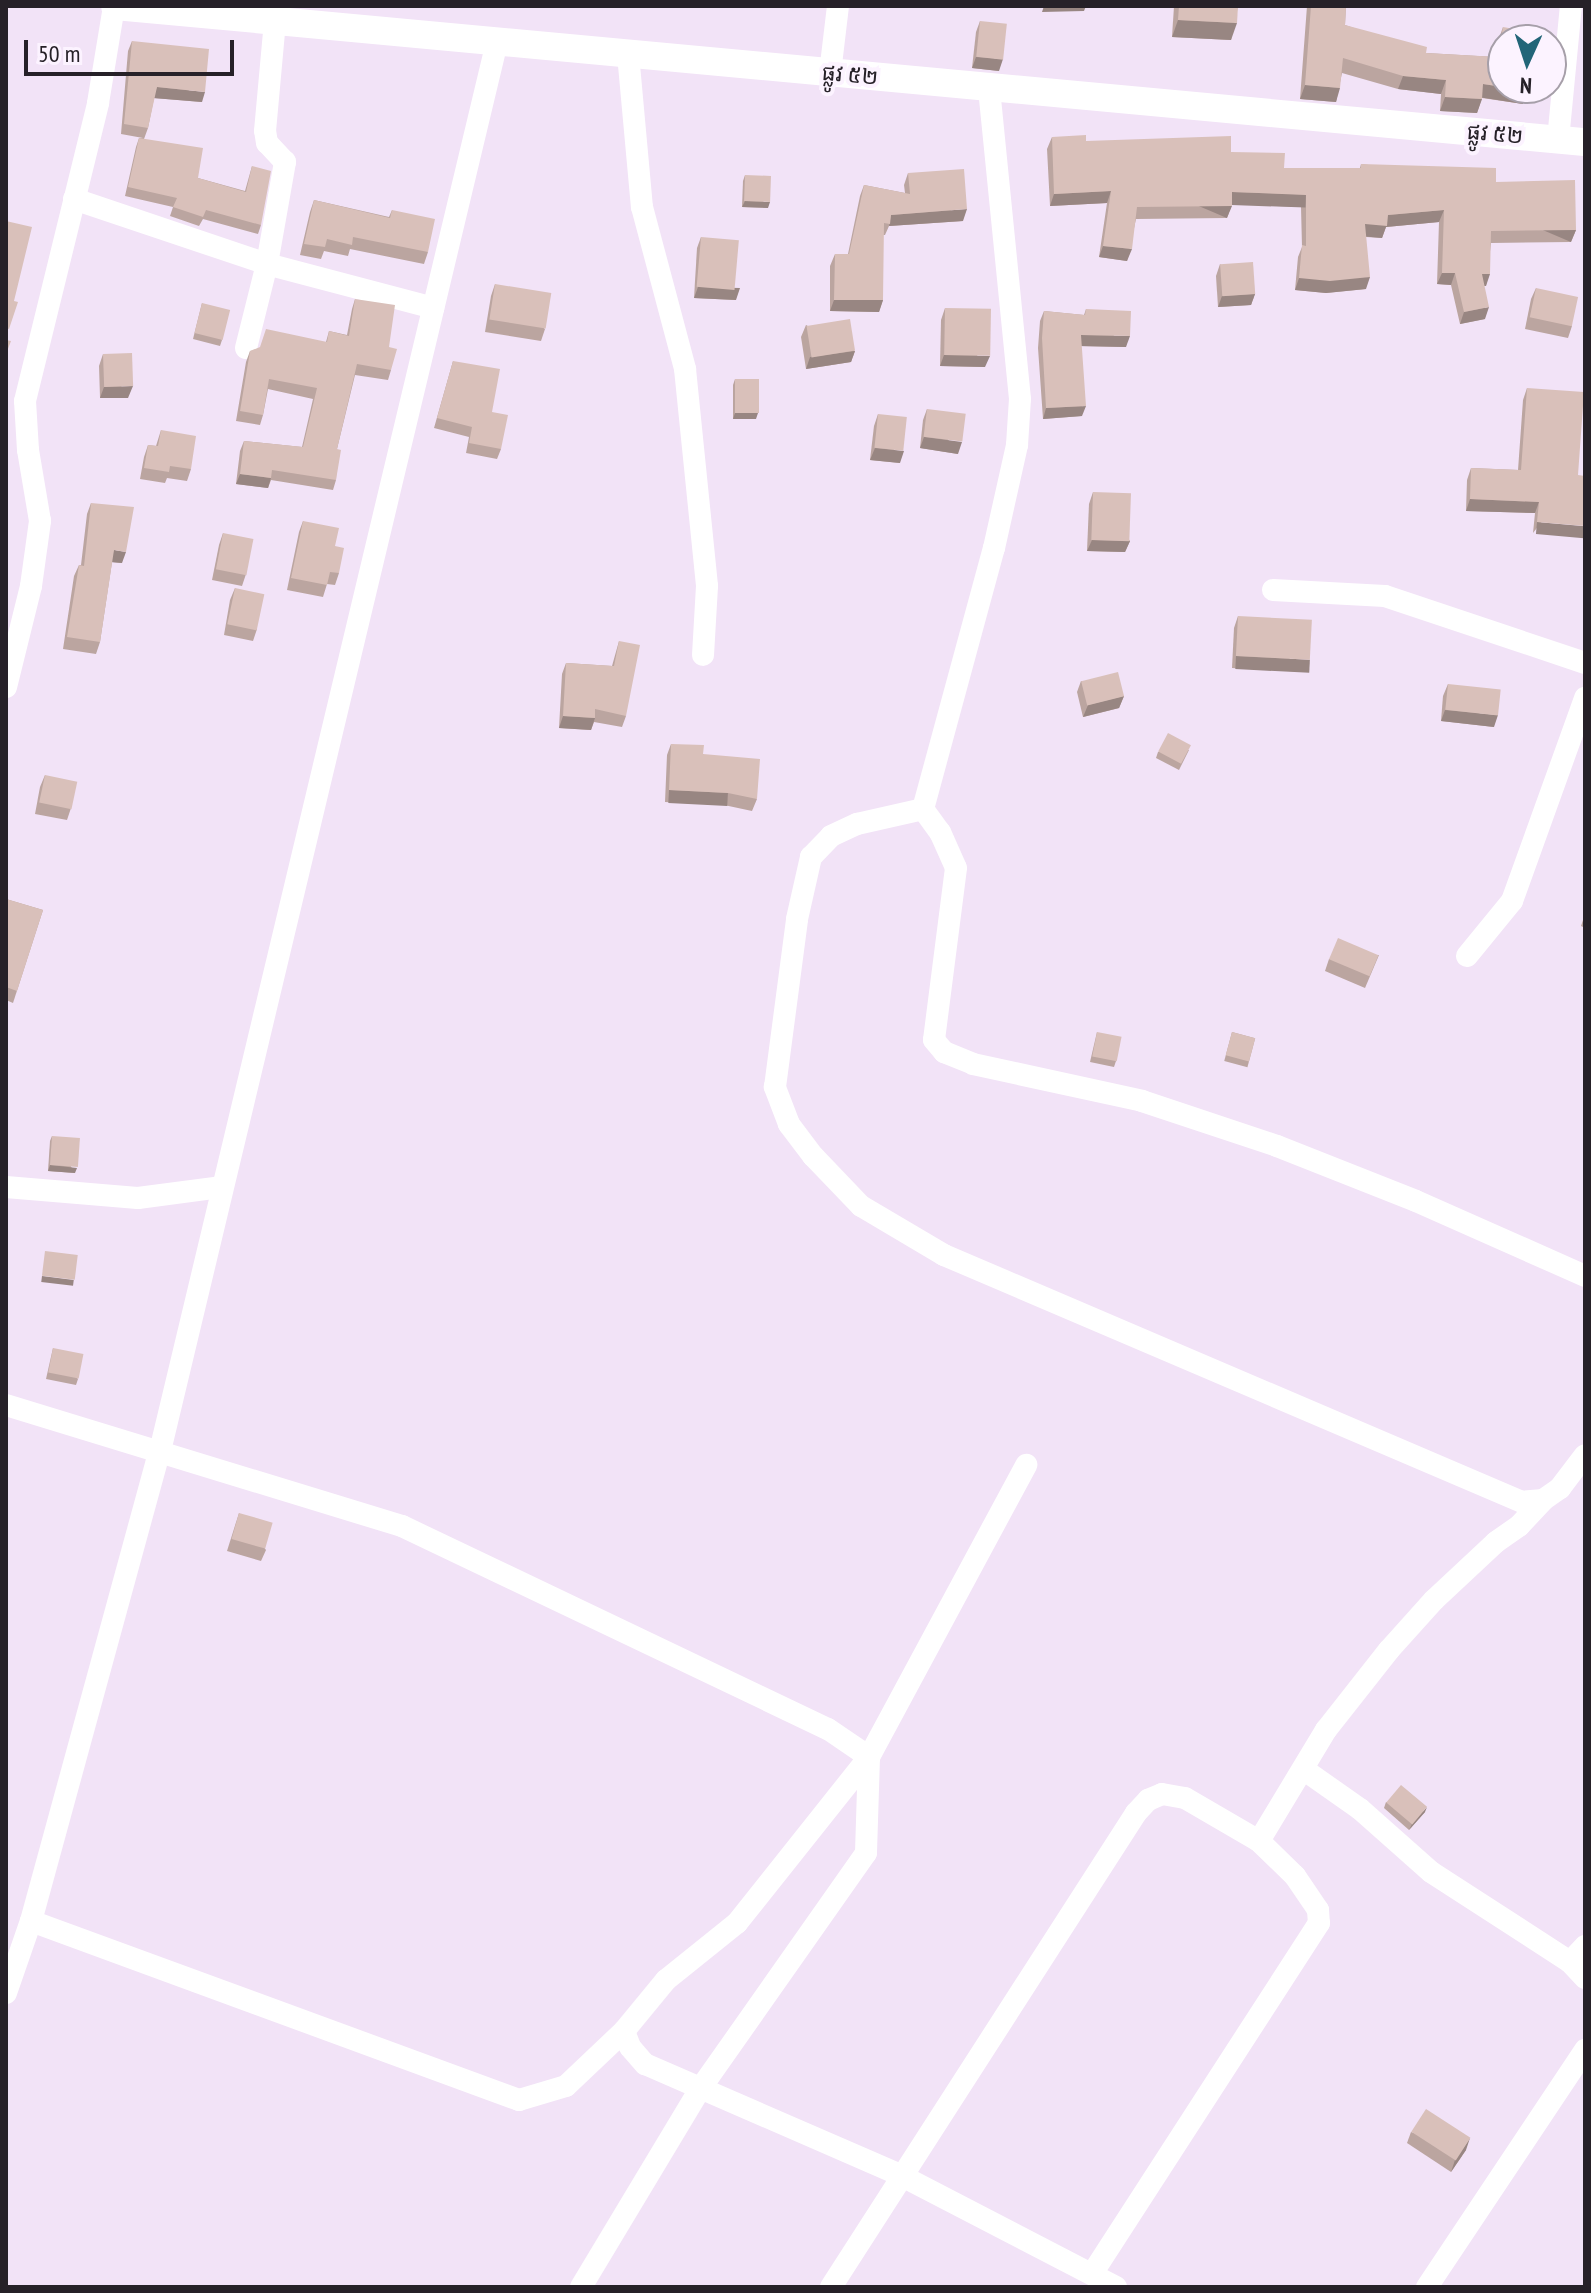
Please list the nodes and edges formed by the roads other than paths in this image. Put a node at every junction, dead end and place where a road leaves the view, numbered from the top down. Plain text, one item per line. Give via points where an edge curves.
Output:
1 (114, 6) edge
2 (838, 6) edge
3 (1571, 6) edge
4 (275, 21) junction
5 (497, 42) junction
6 (628, 54) junction
7 (830, 73) junction
8 (989, 88) junction
9 (1572, 141) edge
10 (74, 199) junction
11 (267, 264) junction
12 (433, 308) junction
13 (246, 348) dead end
14 (17, 449) edge
15 (1273, 590) dead end
16 (703, 655) dead end
17 (1585, 663) edge
18 (6, 687) edge
19 (1585, 698) edge
20 (923, 809) junction
21 (1467, 956) dead end
22 (6, 1187) edge
23 (222, 1187) junction
24 (1585, 1276) edge
25 (6, 1405) edge
26 (160, 1451) junction
27 (1585, 1455) edge
28 (1026, 1465) dead end
29 (1543, 1500) junction
30 (869, 1757) junction
31 (1303, 1769) junction
32 (1259, 1841) junction
33 (31, 1921) junction
34 (1580, 1962) edge
35 (6, 1993) edge
36 (624, 2031) junction
37 (1585, 2050) edge
38 (700, 2089) junction
39 (902, 2176) junction
40 (1093, 2273) junction
41 (581, 2287) edge
42 (831, 2287) edge
43 (1116, 2287) edge
44 (1427, 2287) edge

1 - 4 street, ផ្លូវ ៥២
1 - 10 street via 98,103
2 - 7 street
3 - 9 street
4 - 5 street, ផ្លូវ ៥២
4 - 11 street via 265,131 267,143 285,162
5 - 6 street, ផ្លូវ ៥២
5 - 12 street
6 - 7 street, ផ្លូវ ៥២
6 - 16 street via 642,207 685,369 707,586
7 - 8 street, ផ្លូវ ៥២
8 - 9 street, ផ្លូវ ៥២
8 - 20 street via 1020,399 1017,445
10 - 11 street
10 - 14 street
11 - 12 street
11 - 13 street
12 - 23 street
14 - 18 street via 40,521 31,586
15 - 17 street via 1385,596
19 - 21 street via 1512,901
20 - 24 street via 956,868 934,1040 944,1052 973,1064 1142,1101 1277,1146
20 - 29 street via 857,824 831,836 811,857 797,919 775,1087 789,1124 813,1156 861,1206 944,1255 1522,1502
22 - 23 street via 138,1198
23 - 26 street
25 - 26 street
26 - 30 street via 402,1526 828,1729
26 - 33 street
27 - 29 street via 1560,1488
28 - 30 street
29 - 31 street via 1434,1600 1326,1730
30 - 36 street via 737,1923 666,1980
30 - 38 street via 866,1853
31 - 32 street
31 - 34 street via 1360,1809 1431,1872
32 - 39 street via 1185,1798 1162,1794 1148,1800
32 - 40 street via 1295,1876 1318,1910 1319,1923
33 - 35 street
33 - 36 street via 519,2100 566,2086
36 - 38 street via 645,2064
37 - 44 street
38 - 39 street
38 - 41 street
39 - 40 street
39 - 42 street
40 - 43 street

